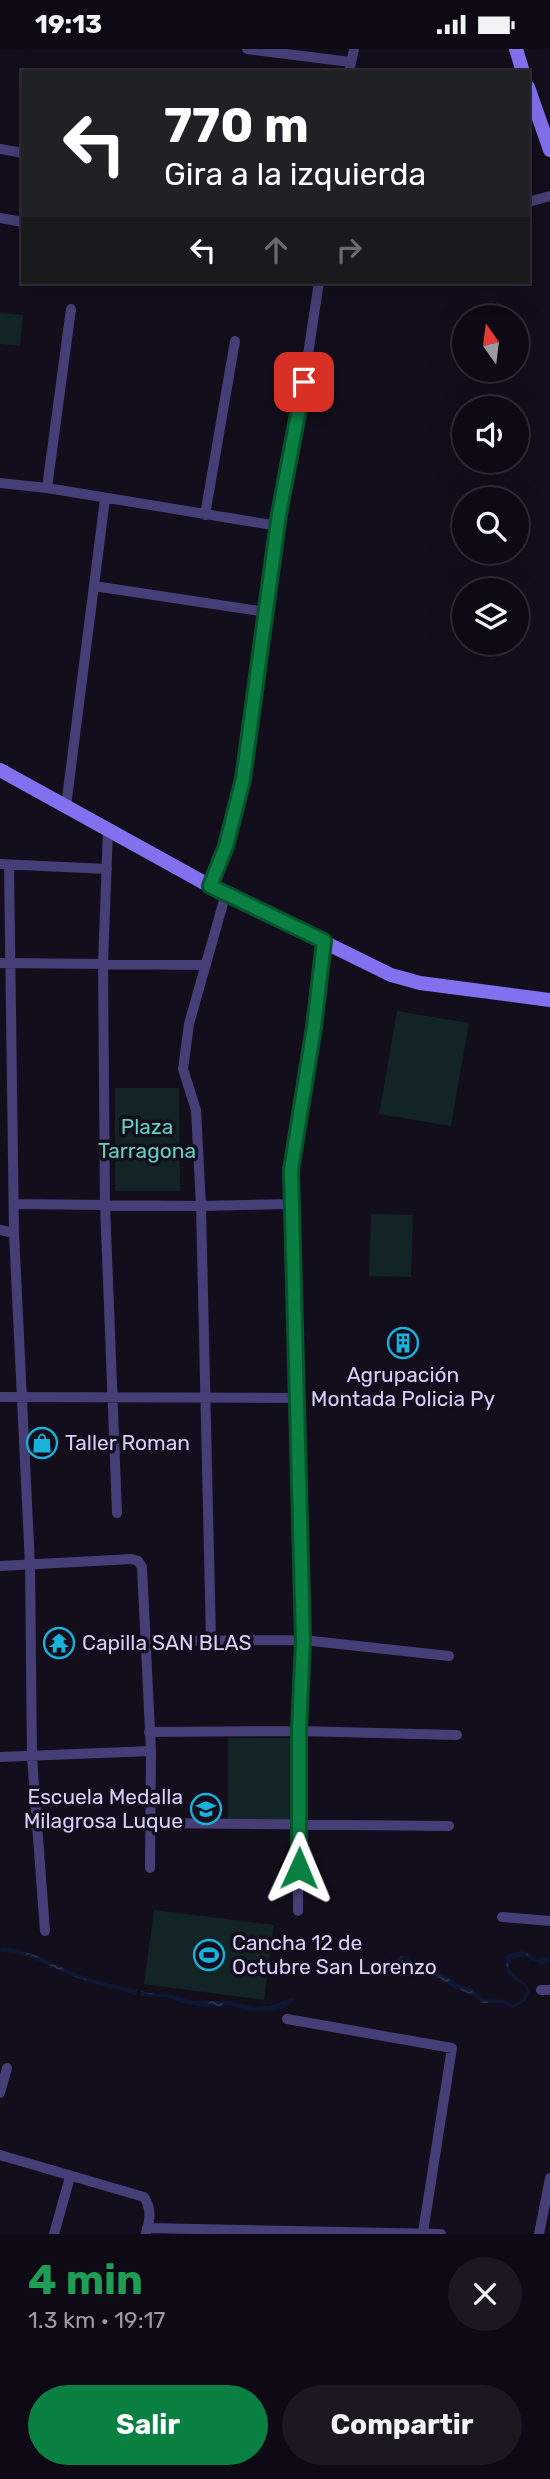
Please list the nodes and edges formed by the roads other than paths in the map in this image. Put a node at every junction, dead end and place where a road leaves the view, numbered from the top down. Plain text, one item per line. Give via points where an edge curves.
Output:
1 (247, 49) edge
2 (354, 49) edge
3 (516, 49) edge
4 (350, 67) edge
5 (522, 70) edge
6 (530, 93) edge
7 (0, 149) edge
8 (550, 151) edge
9 (21, 153) edge
10 (550, 196) edge
11 (530, 201) edge
12 (0, 218) edge
13 (21, 222) edge
14 (319, 284) edge
15 (71, 309) dead end
16 (235, 341) dead end
17 (0, 483) edge
18 (47, 488) junction
19 (105, 499) junction
20 (205, 515) junction
21 (278, 526) junction
22 (94, 586) junction
23 (266, 612) junction
24 (0, 770) edge
25 (66, 806) junction
26 (108, 829) junction
27 (5, 865) edge
28 (107, 869) junction
29 (210, 886) junction
30 (226, 893) junction
31 (324, 941) junction
32 (5, 963) edge
33 (103, 965) junction
34 (206, 965) junction
35 (550, 1000) edge
36 (14, 1203) junction
37 (105, 1204) junction
38 (291, 1204) junction
39 (201, 1206) junction
40 (0, 1230) edge
41 (14, 1233) junction
42 (111, 1396) junction
43 (0, 1397) edge
44 (23, 1398) junction
45 (204, 1398) junction
46 (297, 1398) junction
47 (117, 1513) dead end
48 (30, 1565) junction
49 (0, 1566) edge
50 (303, 1640) junction
51 (144, 1641) junction
52 (211, 1641) junction
53 (449, 1655) dead end
54 (299, 1731) junction
55 (149, 1732) junction
56 (457, 1735) dead end
57 (151, 1751) junction
58 (0, 1756) edge
59 (33, 1757) junction
60 (152, 1823) junction
61 (299, 1825) junction
62 (449, 1826) dead end
63 (150, 1868) dead end
64 (298, 1911) dead end
65 (502, 1917) dead end
66 (550, 1921) edge
67 (45, 1931) dead end
68 (287, 2019) dead end
69 (7, 2068) dead end
70 (0, 2093) edge
71 (0, 2155) edge
72 (70, 2177) junction
73 (550, 2178) edge
74 (146, 2231) edge
75 (423, 2232) edge
76 (54, 2234) edge
77 (442, 2234) edge
78 (539, 2234) edge

1 - 4 street
2 - 4 street
3 - 5 street
6 - 8 street
7 - 9 street
10 - 11 street
12 - 13 street
14 - 21 street
15 - 18 street
16 - 20 street
17 - 18 street
18 - 19 street
19 - 20 street
19 - 22 street
20 - 21 street
21 - 23 street
22 - 23 street
22 - 25 street
23 - 29 street via 243,779 226,846
24 - 25 street
25 - 26 street
26 - 28 street
26 - 29 street
27 - 28 street
27 - 32 street
28 - 33 street
29 - 30 street
30 - 31 street
30 - 34 street
31 - 35 street via 411,981
31 - 38 street via 291,1170
32 - 33 street
32 - 36 street
33 - 34 street
33 - 37 street
34 - 39 street via 189,1024 183,1069 196,1111
36 - 37 street
36 - 41 street
37 - 39 street
37 - 42 street
38 - 39 street
38 - 46 street
39 - 45 street
40 - 41 street
41 - 44 street
42 - 44 street
42 - 45 street
42 - 47 street
43 - 44 street
44 - 48 street
45 - 46 street
45 - 52 street
46 - 50 street
48 - 49 street
48 - 51 street via 138,1561 143,1576
48 - 59 street
50 - 52 street
50 - 53 street
50 - 54 street
51 - 52 street
51 - 55 street
54 - 55 street
54 - 56 street
54 - 61 street
55 - 57 street
57 - 59 street
57 - 60 street
58 - 59 street
59 - 67 street
60 - 61 street
60 - 63 street
61 - 62 street
61 - 64 street
65 - 66 street
68 - 75 street via 452,2048
69 - 70 street
71 - 72 street
72 - 74 street via 144,2197 150,2214
72 - 76 street
73 - 78 street
74 - 75 street
75 - 77 street

